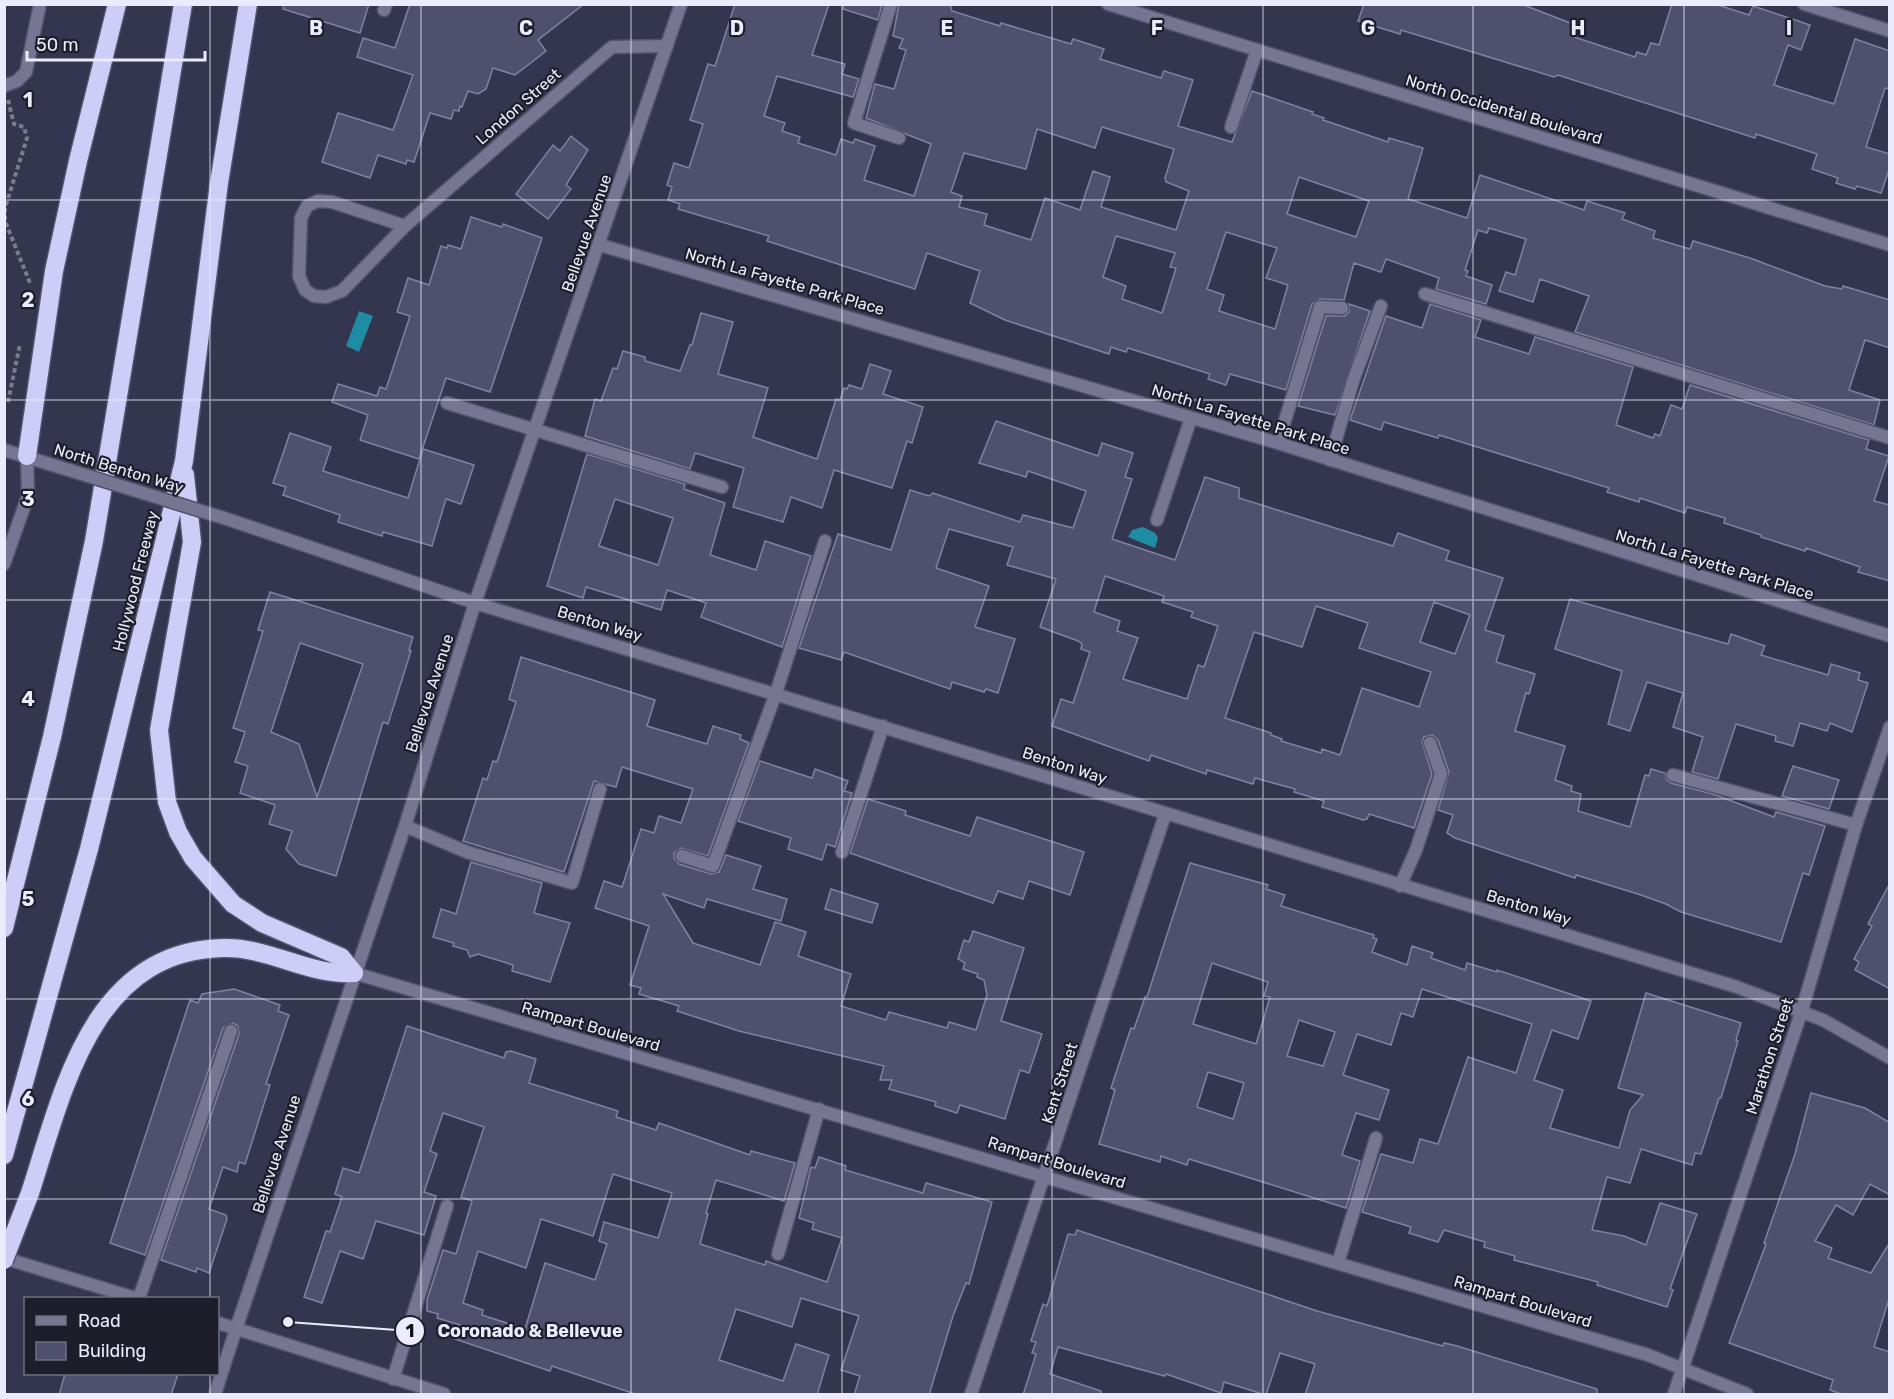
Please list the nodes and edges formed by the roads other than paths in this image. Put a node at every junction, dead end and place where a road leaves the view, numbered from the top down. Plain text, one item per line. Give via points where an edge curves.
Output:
1 (40, 4) edge
2 (117, 4) edge
3 (183, 4) edge
4 (248, 4) edge
5 (681, 4) edge
6 (891, 4) edge
7 (1108, 4) edge
8 (1804, 4) edge
9 (1890, 31) edge
10 (667, 46) junction
11 (1257, 50) junction
12 (4, 86) edge
13 (1231, 127) dead end
14 (899, 138) dead end
15 (405, 226) junction
16 (600, 244) junction
17 (1890, 245) edge
18 (1425, 294) dead end
19 (1380, 306) dead end
20 (1342, 308) dead end
21 (447, 403) dead end
22 (1191, 418) junction
23 (536, 430) junction
24 (1890, 438) edge
25 (1278, 443) junction
26 (4, 450) edge
27 (27, 456) junction
28 (1330, 460) junction
29 (184, 461) junction
30 (722, 487) dead end
31 (224, 518) joint
32 (1157, 520) dead end
33 (825, 541) dead end
34 (4, 564) edge
35 (475, 603) junction
36 (1890, 636) edge
37 (776, 693) junction
38 (883, 726) junction
39 (1890, 727) edge
40 (1430, 743) dead end
41 (1674, 775) dead end
42 (600, 789) dead end
43 (1165, 815) junction
44 (1856, 825) junction
45 (405, 826) junction
46 (842, 852) dead end
47 (682, 856) dead end
48 (1400, 886) junction
49 (4, 928) edge
50 (354, 973) junction
51 (1802, 1011) junction
52 (231, 1030) dead end
53 (1890, 1058) edge
54 (819, 1109) junction
55 (1376, 1138) dead end
56 (4, 1155) edge
57 (1045, 1175) junction
58 (447, 1206) dead end
59 (778, 1254) dead end
60 (4, 1259) edge
61 (1338, 1263) junction
62 (130, 1297) edge
63 (138, 1297) edge
64 (219, 1323) edge
65 (236, 1329) junction
66 (1683, 1368) junction
67 (393, 1379) junction
68 (425, 1392) edge
69 (215, 1395) edge
70 (444, 1395) edge
71 (971, 1395) edge
72 (1674, 1395) edge
73 (1748, 1395) edge

1 - 12 street via 26,72
2 - 27 highway via 54,271
3 - 49 highway via 94,541 52,737
4 - 29 highway, Hollywood Freeway via 219,183
5 - 10 street, Bellevue Avenue
6 - 14 street via 854,123
7 - 11 street, North Occidental Boulevard
8 - 9 street
10 - 15 street, London Street via 612,47
10 - 16 street, Bellevue Avenue
11 - 13 street
11 - 17 street, North Occidental Boulevard
15 - 15 street, London Street via 332,202 318,201 307,206 300,218 299,276 305,290 326,297 342,291
16 - 22 street, North La Fayette Park Place
16 - 23 street, Bellevue Avenue
18 - 24 street
19 - 28 street
20 - 25 street via 1320,308
21 - 23 street
22 - 25 street, North La Fayette Park Place
22 - 32 street
23 - 30 street
23 - 35 street, Bellevue Avenue
25 - 28 street, North La Fayette Park Place
26 - 27 street, North Benton Way
27 - 31 street, North Benton Way, bridge
27 - 34 street via 28,496
28 - 36 street, North La Fayette Park Place
29 - 50 highway via 192,543 159,730 166,802 193,858 233,904 262,923 341,957
29 - 56 highway, Hollywood Freeway via 89,849
31 - 35 street, Benton Way
33 - 37 street
35 - 37 street, Benton Way
35 - 45 street, Bellevue Avenue
37 - 38 street, Benton Way
37 - 47 street via 713,867
38 - 43 street, Benton Way
38 - 46 street
39 - 44 street, Marathon Street
40 - 48 street via 1441,774
41 - 44 street
42 - 45 street via 572,883 467,852
43 - 48 street, Benton Way
43 - 57 street, Kent Street
44 - 51 street, Marathon Street
45 - 50 street, Bellevue Avenue
48 - 51 street, Benton Way via 1737,987
50 - 54 street, Rampart Boulevard
50 - 60 highway, bridge via 332,974 272,956 225,948 168,960 128,981 92,1028 68,1078
50 - 65 street, Bellevue Avenue
51 - 53 street, Benton Way
51 - 66 street, Marathon Street
52 - 63 street
54 - 57 street, Rampart Boulevard
54 - 59 street
55 - 61 street
57 - 61 street, Rampart Boulevard
57 - 71 street, Kent Street
58 - 67 street
60 - 62 street
61 - 66 street, Rampart Boulevard
64 - 65 street
65 - 67 street
65 - 69 street, Bellevue Avenue
66 - 72 street, Marathon Street
66 - 73 street, Rampart Boulevard
67 - 68 street
68 - 70 street

